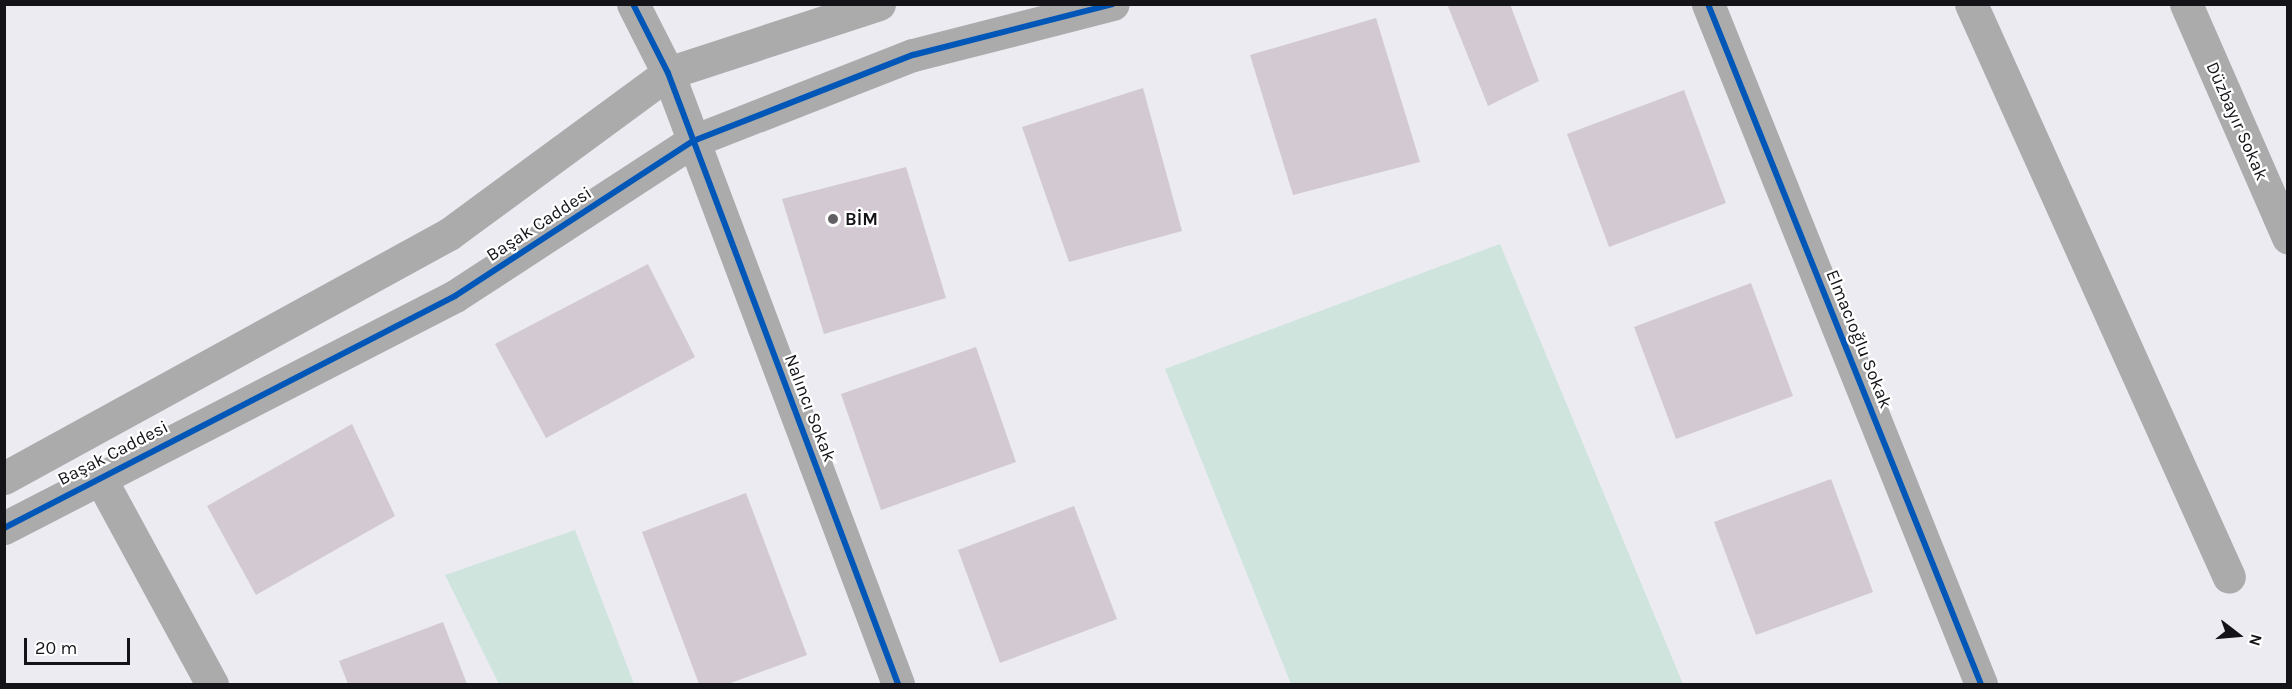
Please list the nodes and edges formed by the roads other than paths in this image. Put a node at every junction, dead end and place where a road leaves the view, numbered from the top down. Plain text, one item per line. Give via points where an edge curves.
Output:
1 (633, 4) edge
2 (879, 4) edge
3 (1113, 4) edge
4 (1708, 4) edge
5 (1971, 4) edge
6 (2186, 4) edge
7 (668, 72) junction
8 (693, 141) junction
9 (2288, 238) edge
10 (99, 476) junction
11 (4, 478) edge
12 (4, 528) edge
13 (2229, 577) dead end
14 (212, 684) edge
15 (898, 684) edge
16 (1981, 684) edge

1 - 7 street, Nalıncı Sokak
2 - 7 street, Başak Caddesi
3 - 8 street, Başak Caddesi via 913,55
4 - 16 street, Elmacıoğlu Sokak
5 - 13 street
6 - 9 street, Düzbayır Sokak
7 - 8 street, Nalıncı Sokak
7 - 11 street, Başak Caddesi via 449,234
8 - 10 street, Başak Caddesi via 455,297
8 - 15 street, Nalıncı Sokak
10 - 12 street, Başak Caddesi
10 - 14 street

